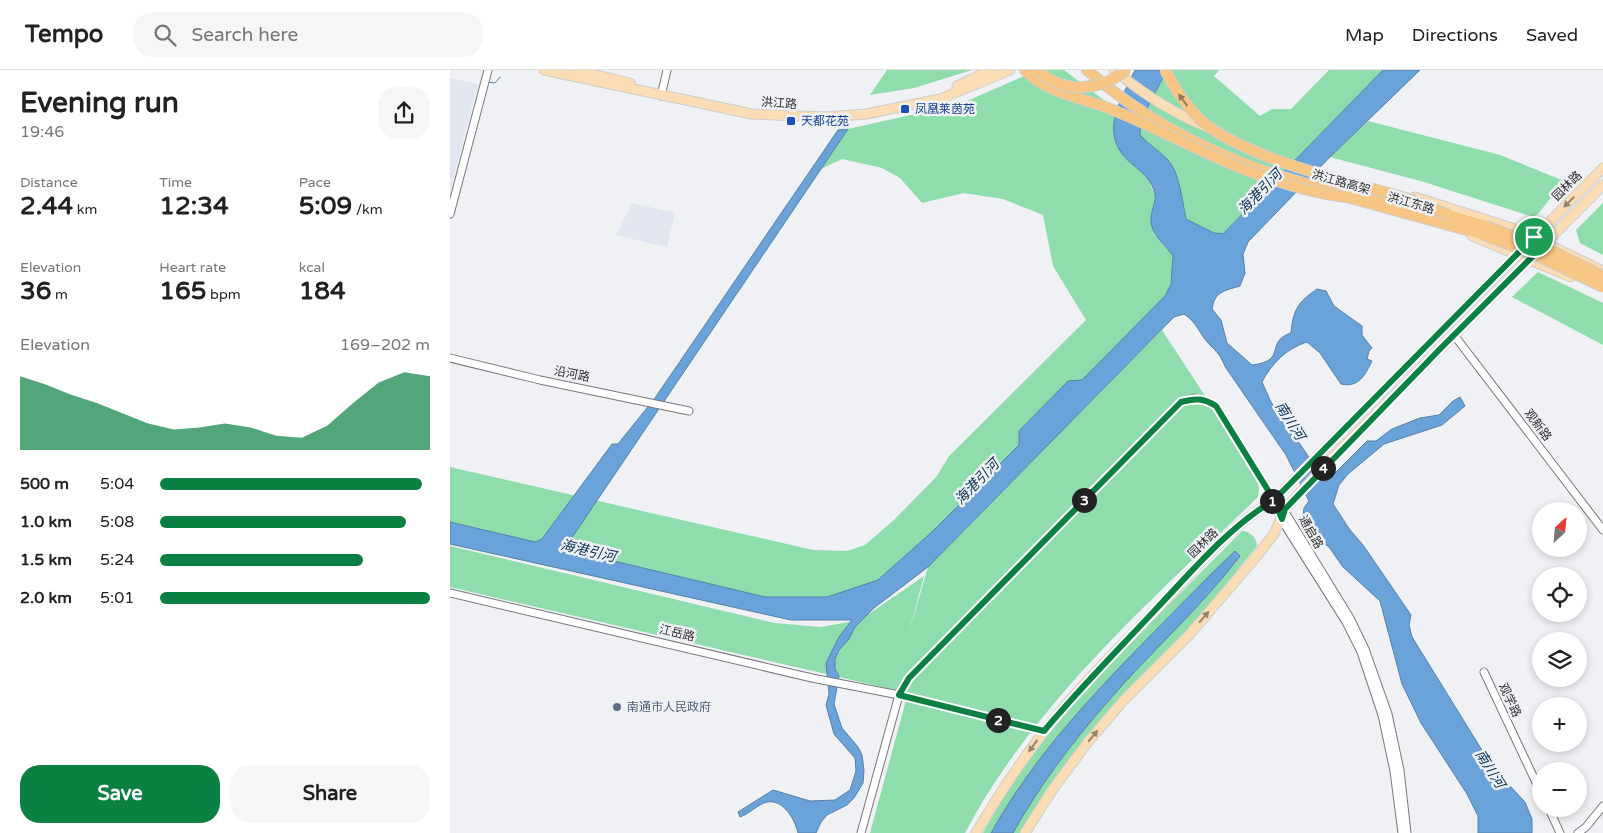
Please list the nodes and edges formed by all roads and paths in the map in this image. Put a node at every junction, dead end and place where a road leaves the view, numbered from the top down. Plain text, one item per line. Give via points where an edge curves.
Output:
1 (488, 70) edge
2 (544, 70) edge
3 (575, 70) edge
4 (667, 70) edge
5 (991, 70) edge
6 (1010, 70) edge
7 (1025, 70) edge
8 (1037, 70) edge
9 (1082, 70) edge
10 (1087, 70) edge
11 (1097, 70) edge
12 (1114, 70) edge
13 (1126, 70) edge
14 (1165, 70) edge
15 (662, 93) junction
16 (1603, 168) edge
17 (1603, 185) edge
18 (1344, 197) junction
19 (450, 214) edge
20 (1449, 215) junction
21 (1534, 237) junction
22 (1547, 242) junction
23 (1518, 254) junction
24 (1531, 259) junction
25 (1603, 270) edge
26 (1603, 276) edge
27 (1603, 287) edge
28 (1603, 291) edge
29 (1454, 335) junction
30 (450, 358) edge
31 (689, 411) dead end
32 (1274, 500) junction
33 (1285, 509) junction
34 (1282, 519) junction
35 (1603, 530) edge
36 (450, 593) edge
37 (1484, 672) dead end
38 (899, 695) junction
39 (1044, 731) junction
40 (1532, 774) edge
41 (1603, 806) edge
42 (1553, 817) edge
43 (861, 833) edge
44 (976, 833) edge
45 (1025, 833) edge
46 (1402, 833) edge
47 (1407, 833) edge
48 (1560, 833) edge
49 (1578, 833) edge

1 - 19 street
2 - 15 main road, 洪江路
3 - 15 main road, 洪江路
4 - 15 street
5 - 15 main road, 洪江路 via 943,92 918,99 826,112 752,108
6 - 15 main road, 洪江路 via 940,99 866,114 827,118 752,114
7 - 18 highway, bridge via 1052,89 1119,112 1255,174 1318,193
8 - 13 highway, bridge via 1050,81 1073,88 1108,82
9 - 23 main road, 洪江东路, bridge via 1119,99 1204,149 1272,178 1438,224
10 - 18 highway, 洪江路高架, bridge via 1130,102 1191,139 1250,166
11 - 20 highway, 洪江路高架, bridge via 1158,115 1245,158 1322,184
12 - 21 main road, 洪江东路, bridge via 1184,118 1284,159 1445,206
20 -> 14 highway, bridge via 1281,160 1217,132 1189,108
16 -> 21 main road, 园林路
17 - 22 main road, 园林路
18 - 27 highway, 洪江路高架, bridge via 1480,234 1532,253
20 - 26 highway, 洪江路高架, bridge via 1514,235
21 - 22 main road, 洪江东路
21 - 23 main road, 园林路
22 - 24 main road, 园林路
22 - 25 main road, 洪江东路
23 - 24 main road, 洪江东路
23 - 32 main road, 园林路
24 - 28 main road, 洪江东路
24 - 29 main road, 园林路
29 - 33 main road, 园林路
29 - 35 street, 观新路
30 - 31 street, 沿河路
32 - 33 street, 通启路
32 - 34 street, 通启路
32 - 38 street via 1216,406 1195,398 1181,402 909,678
32 - 39 main road, 园林路 via 1257,510 1196,568 1073,696
33 - 34 main road, 园林路
33 - 47 street, 通启路 via 1350,618 1364,649 1388,714 1400,770
45 -> 34 main road, 园林路 via 1052,789 1088,742 1124,700 1196,627 1274,534
34 - 46 street, 通启路 via 1346,622 1360,652 1382,715
36 - 38 street, 江岳路 via 826,681
37 - 40 street, 观学路
38 - 39 street, 江岳路
38 - 43 street
39 -> 44 main road, 园林路
41 - 49 street
42 - 48 street

